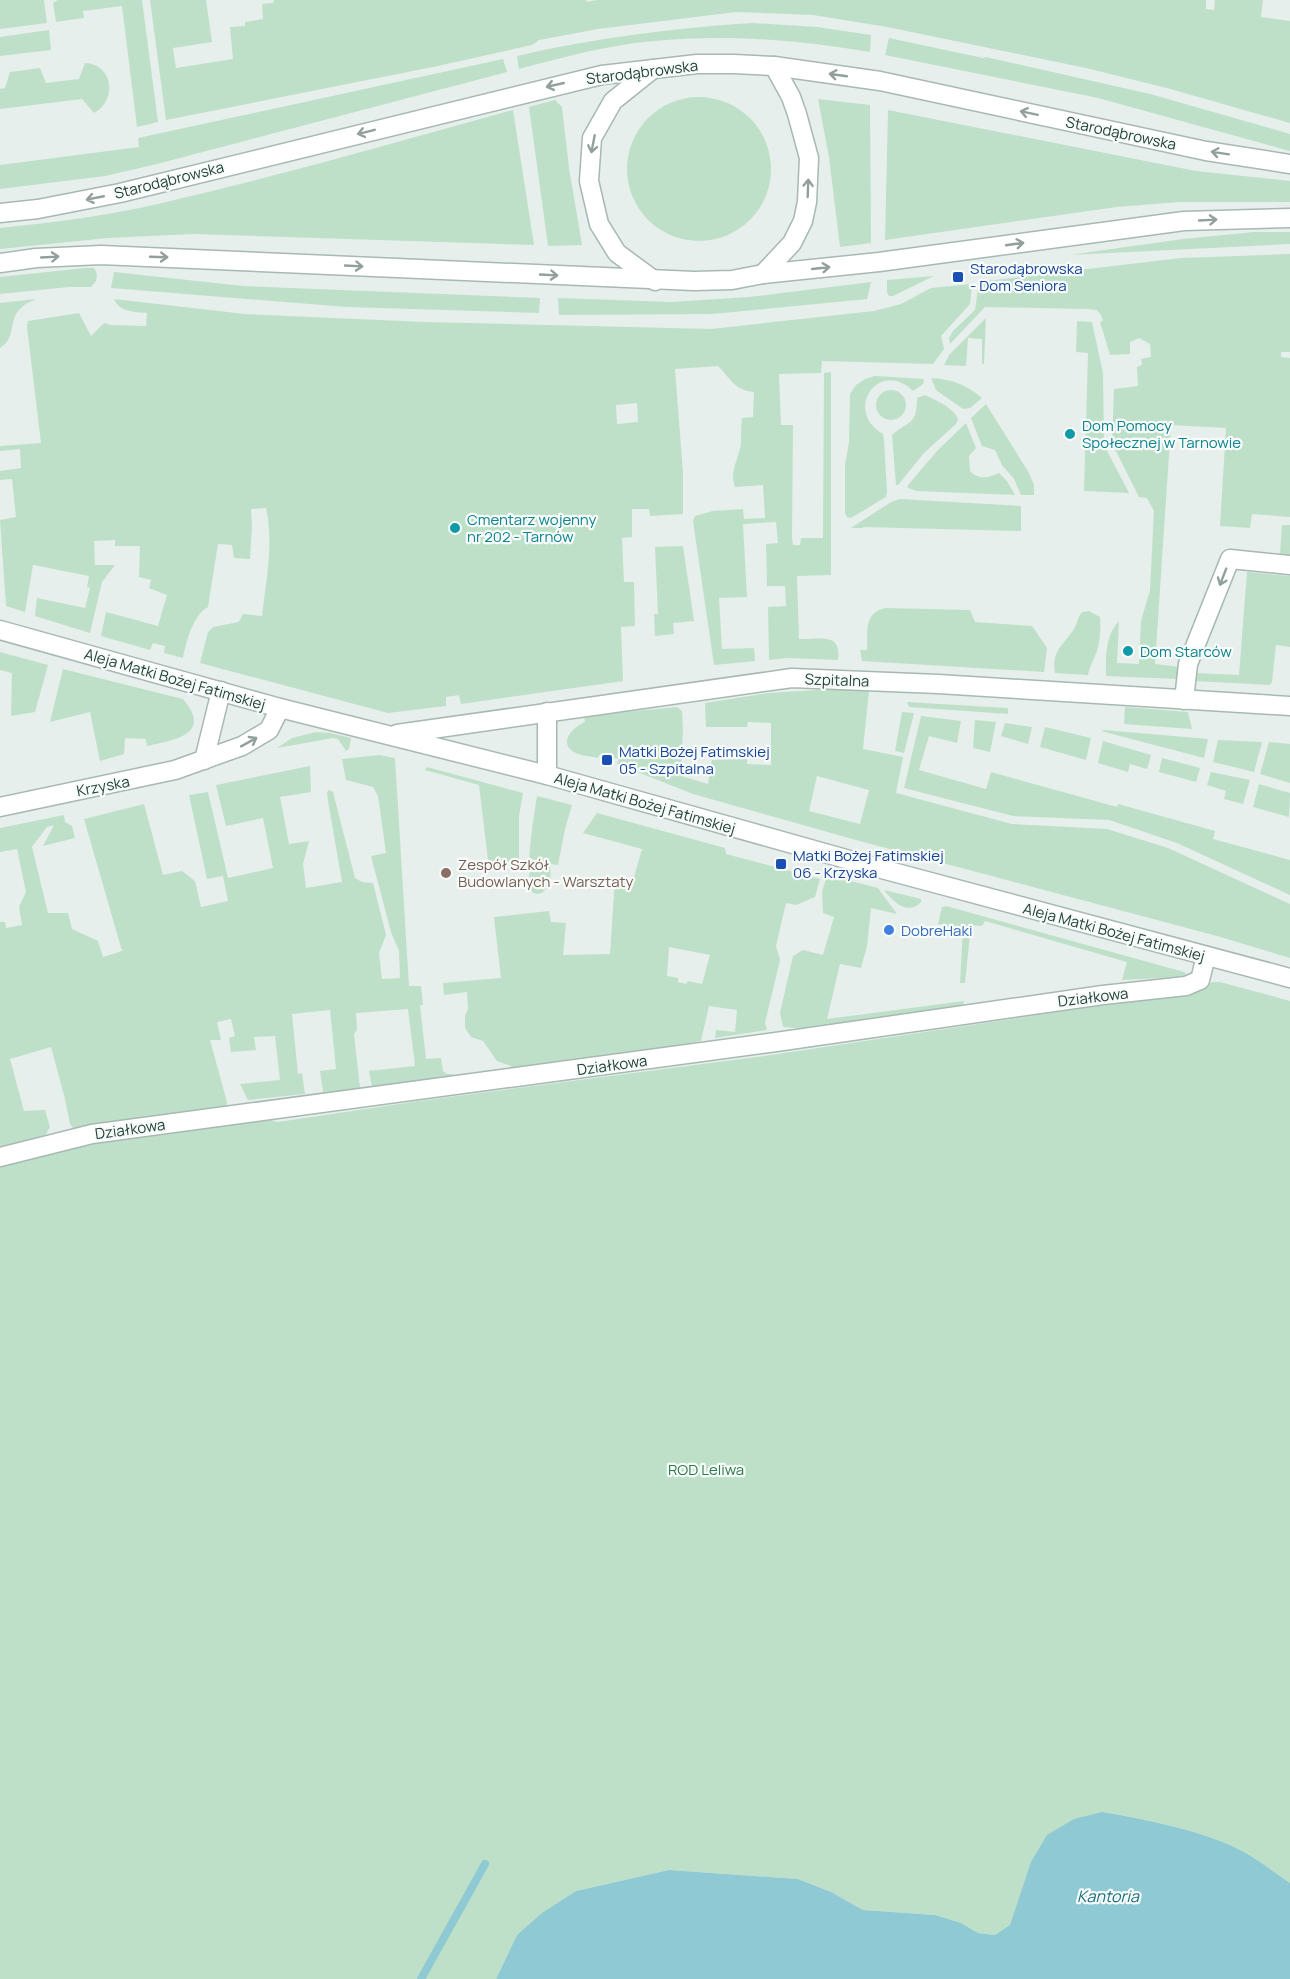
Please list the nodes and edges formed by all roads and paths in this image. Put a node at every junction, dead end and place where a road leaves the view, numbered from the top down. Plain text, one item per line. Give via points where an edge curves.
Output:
1 (774, 66) junction
2 (654, 68) junction
3 (1290, 164) edge
4 (0, 213) edge
5 (1290, 218) edge
6 (0, 263) edge
7 (763, 274) junction
8 (655, 281) junction
9 (1290, 565) edge
10 (0, 630) edge
11 (221, 691) junction
12 (1184, 700) junction
13 (1290, 706) edge
14 (280, 708) junction
15 (547, 712) junction
16 (388, 735) junction
17 (204, 760) junction
18 (547, 776) junction
19 (0, 807) edge
20 (1206, 956) junction
21 (1290, 978) edge
22 (0, 1156) edge

1 - 2 street, Starodąbrowska
3 -> 1 street, Starodąbrowska via 1206,151 880,81
7 -> 1 street via 792,243 807,202 809,158 797,114
2 -> 4 street, Starodąbrowska via 552,86 120,193
2 -> 8 street via 613,101 592,138 589,181 598,224 617,253
7 -> 5 street via 1184,221
6 -> 8 street via 100,255
7 - 8 street via 732,280
9 -> 12 street via 1230,559 1188,664
10 - 11 street, Aleja Matki Bożej Fatimskiej
11 - 14 street, Aleja Matki Bożej Fatimskiej
11 - 17 street
12 - 13 street, Szpitalna
12 - 15 street, Szpitalna via 792,678
14 - 16 street, Aleja Matki Bożej Fatimskiej
17 -> 14 street, Krzyska via 242,746 269,730
15 - 16 street, Szpitalna
15 - 18 street
16 - 18 street, Aleja Matki Bożej Fatimskiej
17 - 19 street, Krzyska via 145,778
18 - 20 street, Aleja Matki Bożej Fatimskiej
20 - 21 street, Aleja Matki Bożej Fatimskiej
20 - 22 street, Działkowa via 1200,980 1186,986 92,1134

